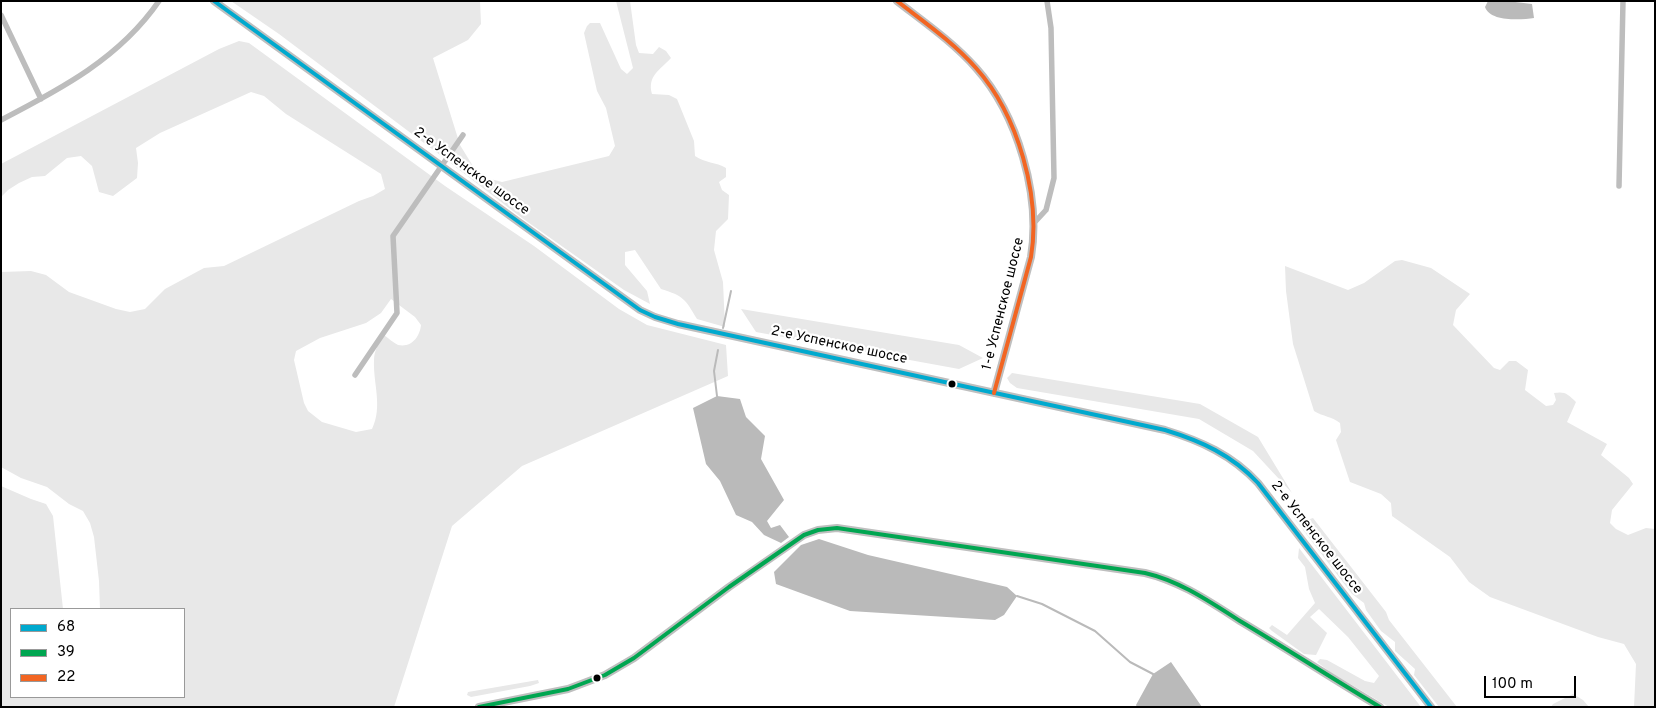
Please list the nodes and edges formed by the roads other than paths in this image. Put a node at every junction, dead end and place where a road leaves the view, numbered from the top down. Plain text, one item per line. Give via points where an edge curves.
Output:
1 (159, 1) edge
2 (214, 1) edge
3 (897, 1) edge
4 (1047, 1) edge
5 (1623, 1) edge
6 (1, 15) edge
7 (41, 99) junction
8 (1, 120) edge
9 (463, 135) dead end
10 (441, 166) junction
11 (1619, 186) dead end
12 (1034, 223) junction
13 (355, 375) dead end
14 (994, 393) junction
15 (479, 707) edge
16 (1380, 707) edge
17 (1431, 707) edge

1 - 7 street via 139,27 99,64
2 - 10 main road, 2-е Успенское шоссе
3 - 12 main road, 1-е Успенское шоссе via 966,57 998,98 1026,173
4 - 12 street via 1051,28 1054,178 1046,210
5 - 11 street
6 - 7 street
7 - 8 street
9 - 10 street
10 - 13 street via 393,236 397,313
10 - 14 main road, 2-е Успенское шоссе via 640,310 656,318
12 - 14 main road, 1-е Успенское шоссе via 1031,257
14 - 17 main road, 2-е Успенское шоссе via 1165,430 1201,442 1226,456 1253,478 1281,512
15 - 16 main road via 568,689 606,674 634,658 804,536 823,529 844,529 1160,577 1224,611

